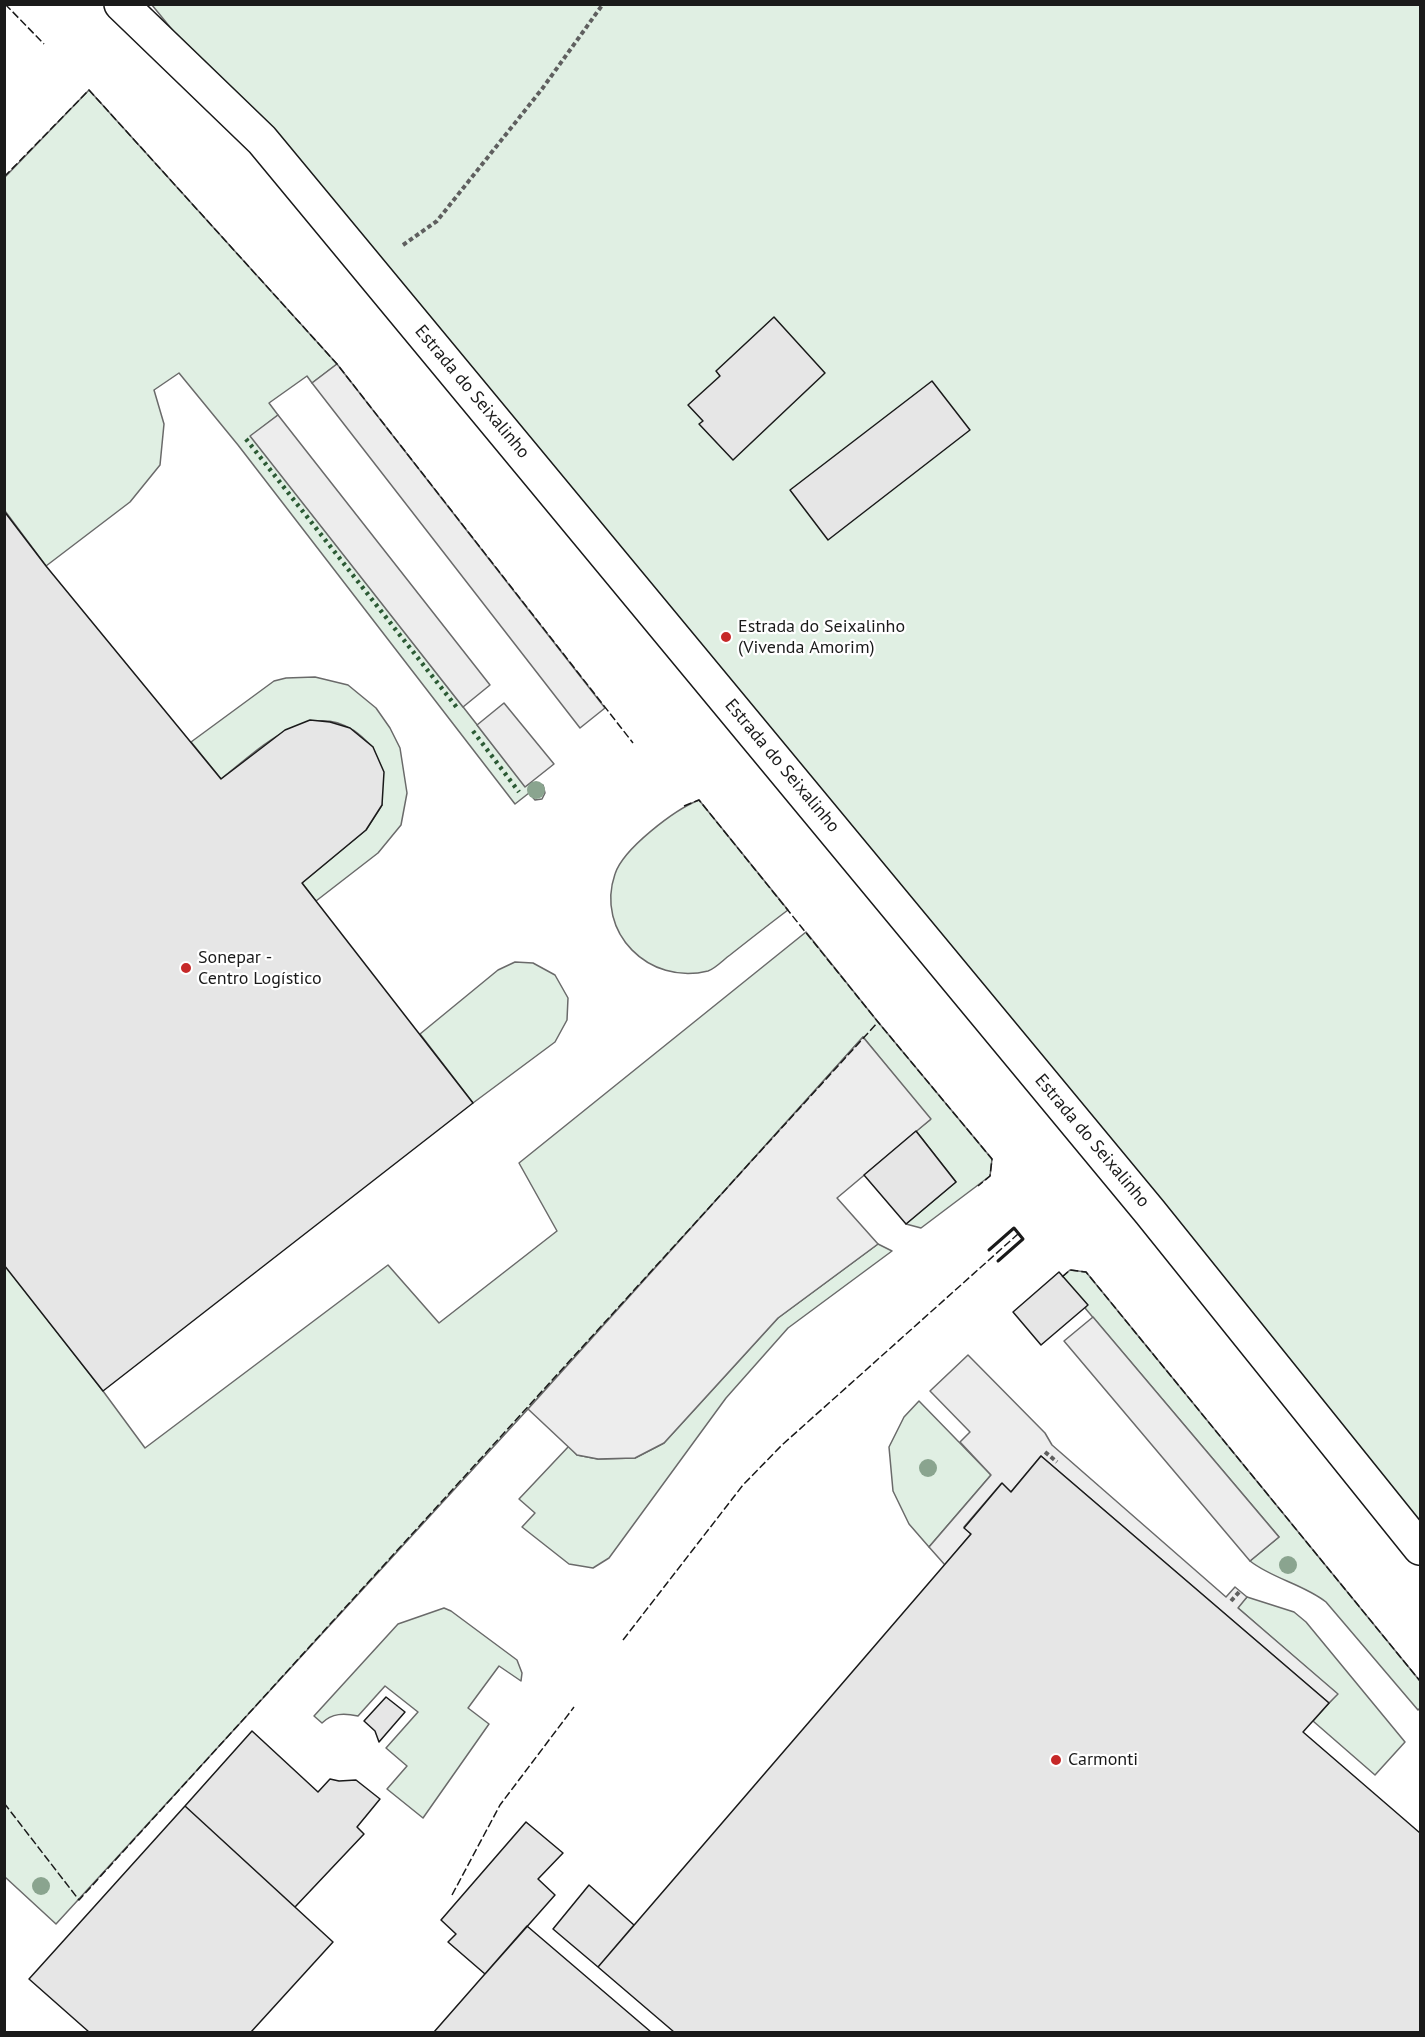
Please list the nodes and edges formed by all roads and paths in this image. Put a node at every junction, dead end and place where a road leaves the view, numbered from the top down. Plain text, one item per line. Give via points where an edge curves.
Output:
1 (121, 4) edge
2 (603, 4) edge
3 (369, 268) junction
4 (1045, 1452) dead end
5 (1057, 1462) dead end
6 (1420, 1548) edge
7 (1240, 1591) dead end
8 (1231, 1601) dead end

1 - 3 street, Estrada do Seixalinho via 262,140
2 - 3 path via 542,89 436,221
3 - 6 street, Estrada do Seixalinho via 1150,1212
4 - 5 path
7 - 8 path

